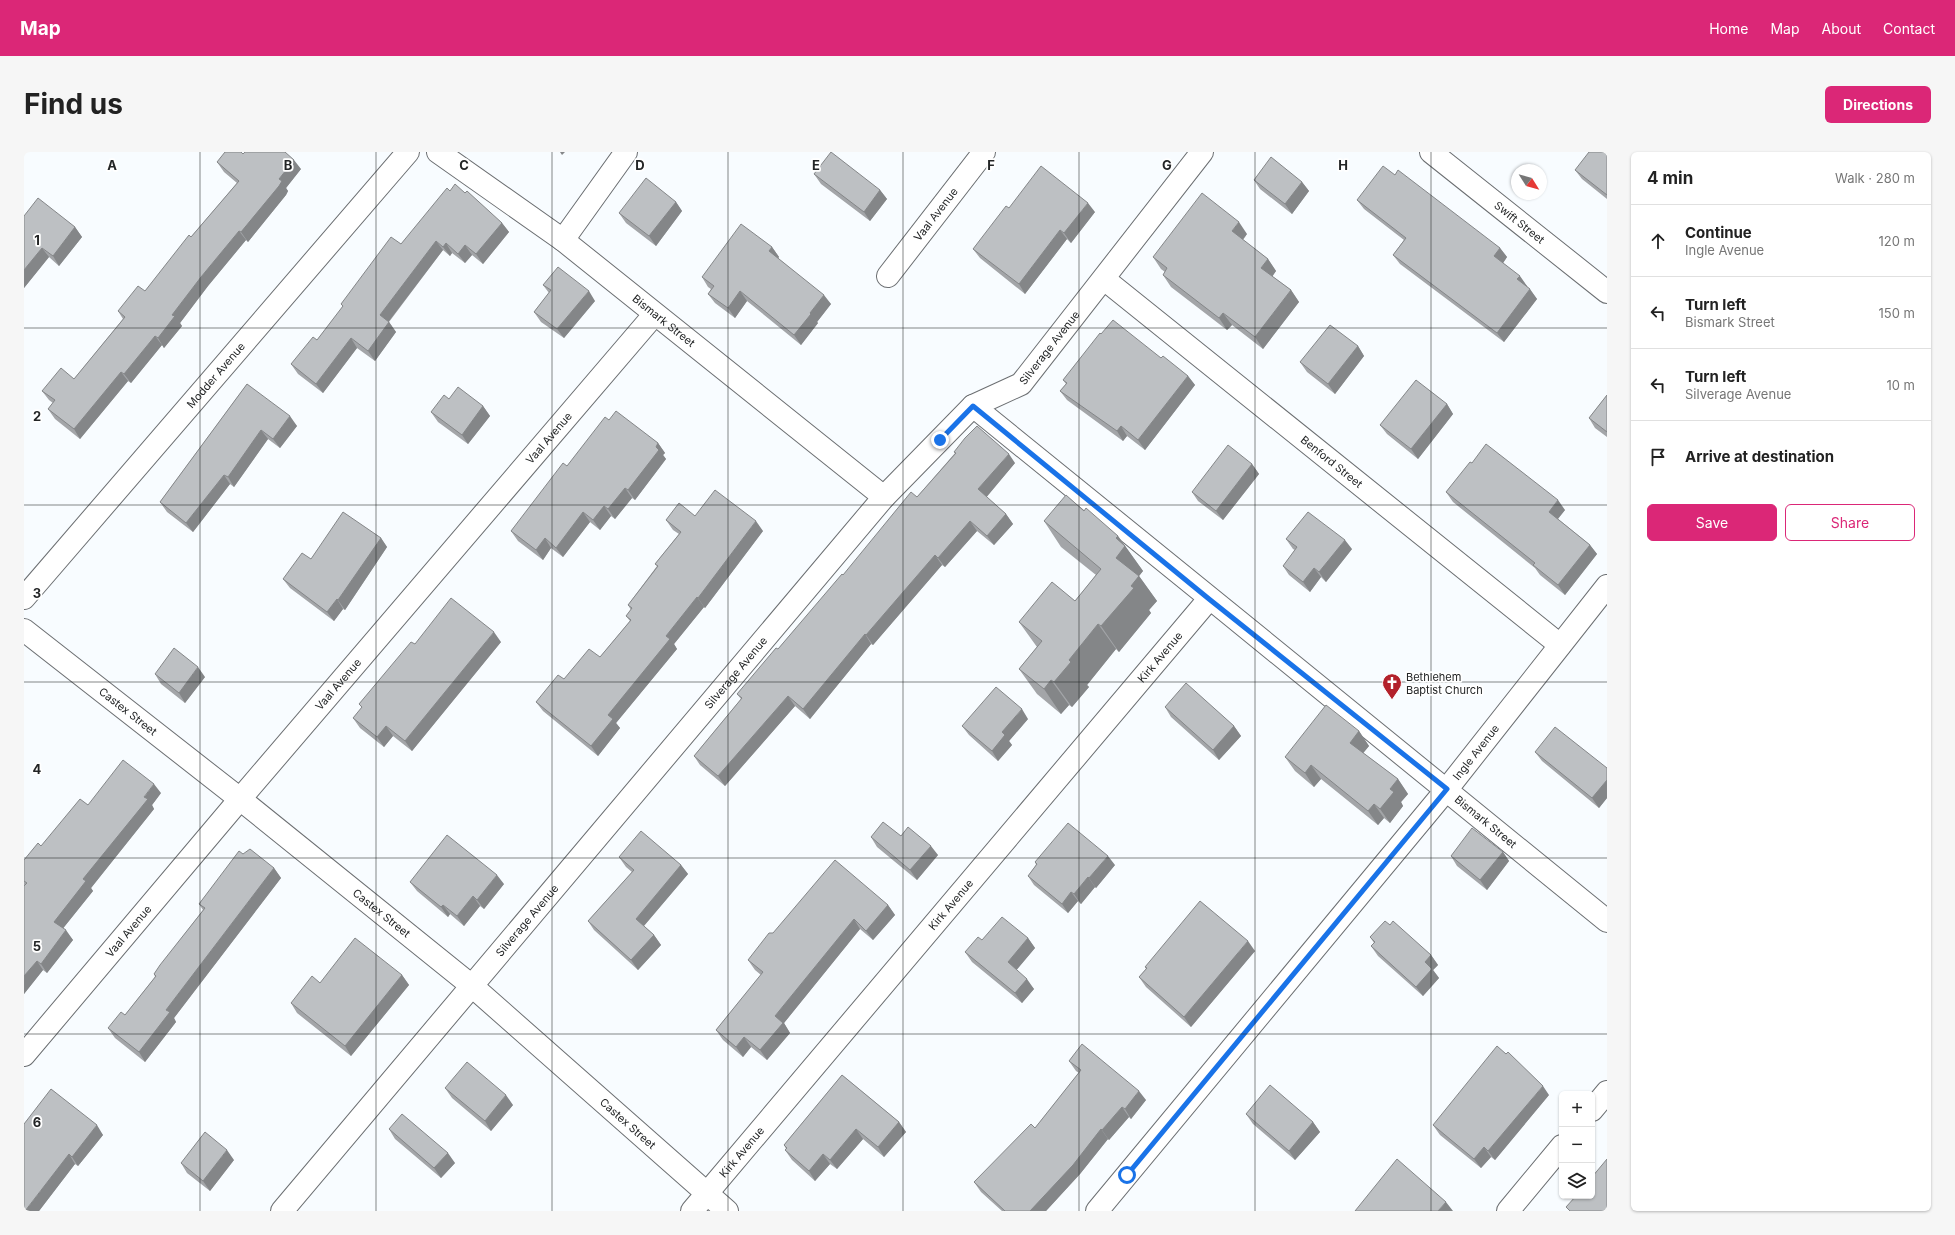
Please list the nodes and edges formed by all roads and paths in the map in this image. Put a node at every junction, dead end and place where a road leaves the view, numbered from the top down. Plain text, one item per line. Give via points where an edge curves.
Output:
1 (408, 152) edge
2 (438, 152) edge
3 (626, 152) edge
4 (984, 152) edge
5 (1202, 152) edge
6 (1431, 152) edge
7 (563, 240) junction
8 (888, 276) dead end
9 (1104, 279) junction
10 (1607, 292) edge
11 (654, 315) junction
12 (973, 406) junction
13 (884, 498) junction
14 (1607, 586) edge
15 (24, 598) edge
16 (1209, 599) junction
17 (24, 630) edge
18 (1560, 645) junction
19 (1447, 789) junction
20 (240, 799) junction
21 (1607, 921) edge
22 (472, 986) junction
23 (24, 1055) edge
24 (1607, 1092) edge
25 (1595, 1106) edge
26 (1559, 1150) edge
27 (707, 1192) junction
28 (282, 1211) edge
29 (692, 1211) edge
30 (727, 1211) edge
31 (1097, 1211) edge
32 (1508, 1211) edge

1 - 15 street, Modder Avenue
2 - 7 street, Bismark Street
3 - 7 street
4 - 8 street, Vaal Avenue
5 - 9 street, Silverage Avenue
6 - 10 street, Swift Street
7 - 11 street, Bismark Street
9 - 12 street, Silverage Avenue via 1021,384
9 - 18 street, Benford Street
11 - 13 street, Bismark Street
11 - 20 street, Vaal Avenue
12 - 13 street, Silverage Avenue
12 - 16 street, Bismark Street
13 - 22 street, Silverage Avenue
14 - 18 street, Ingle Avenue
16 - 19 street, Bismark Street
16 - 27 street, Kirk Avenue
17 - 20 street, Castex Street
18 - 19 street, Ingle Avenue
19 - 21 street, Bismark Street
19 - 31 street, Ingle Avenue
20 - 22 street, Castex Street
20 - 23 street, Vaal Avenue
22 - 27 street, Castex Street
22 - 28 street, Silverage Avenue
24 - 25 street
26 - 32 street
27 - 29 street, Kirk Avenue
27 - 30 street, Castex Street

